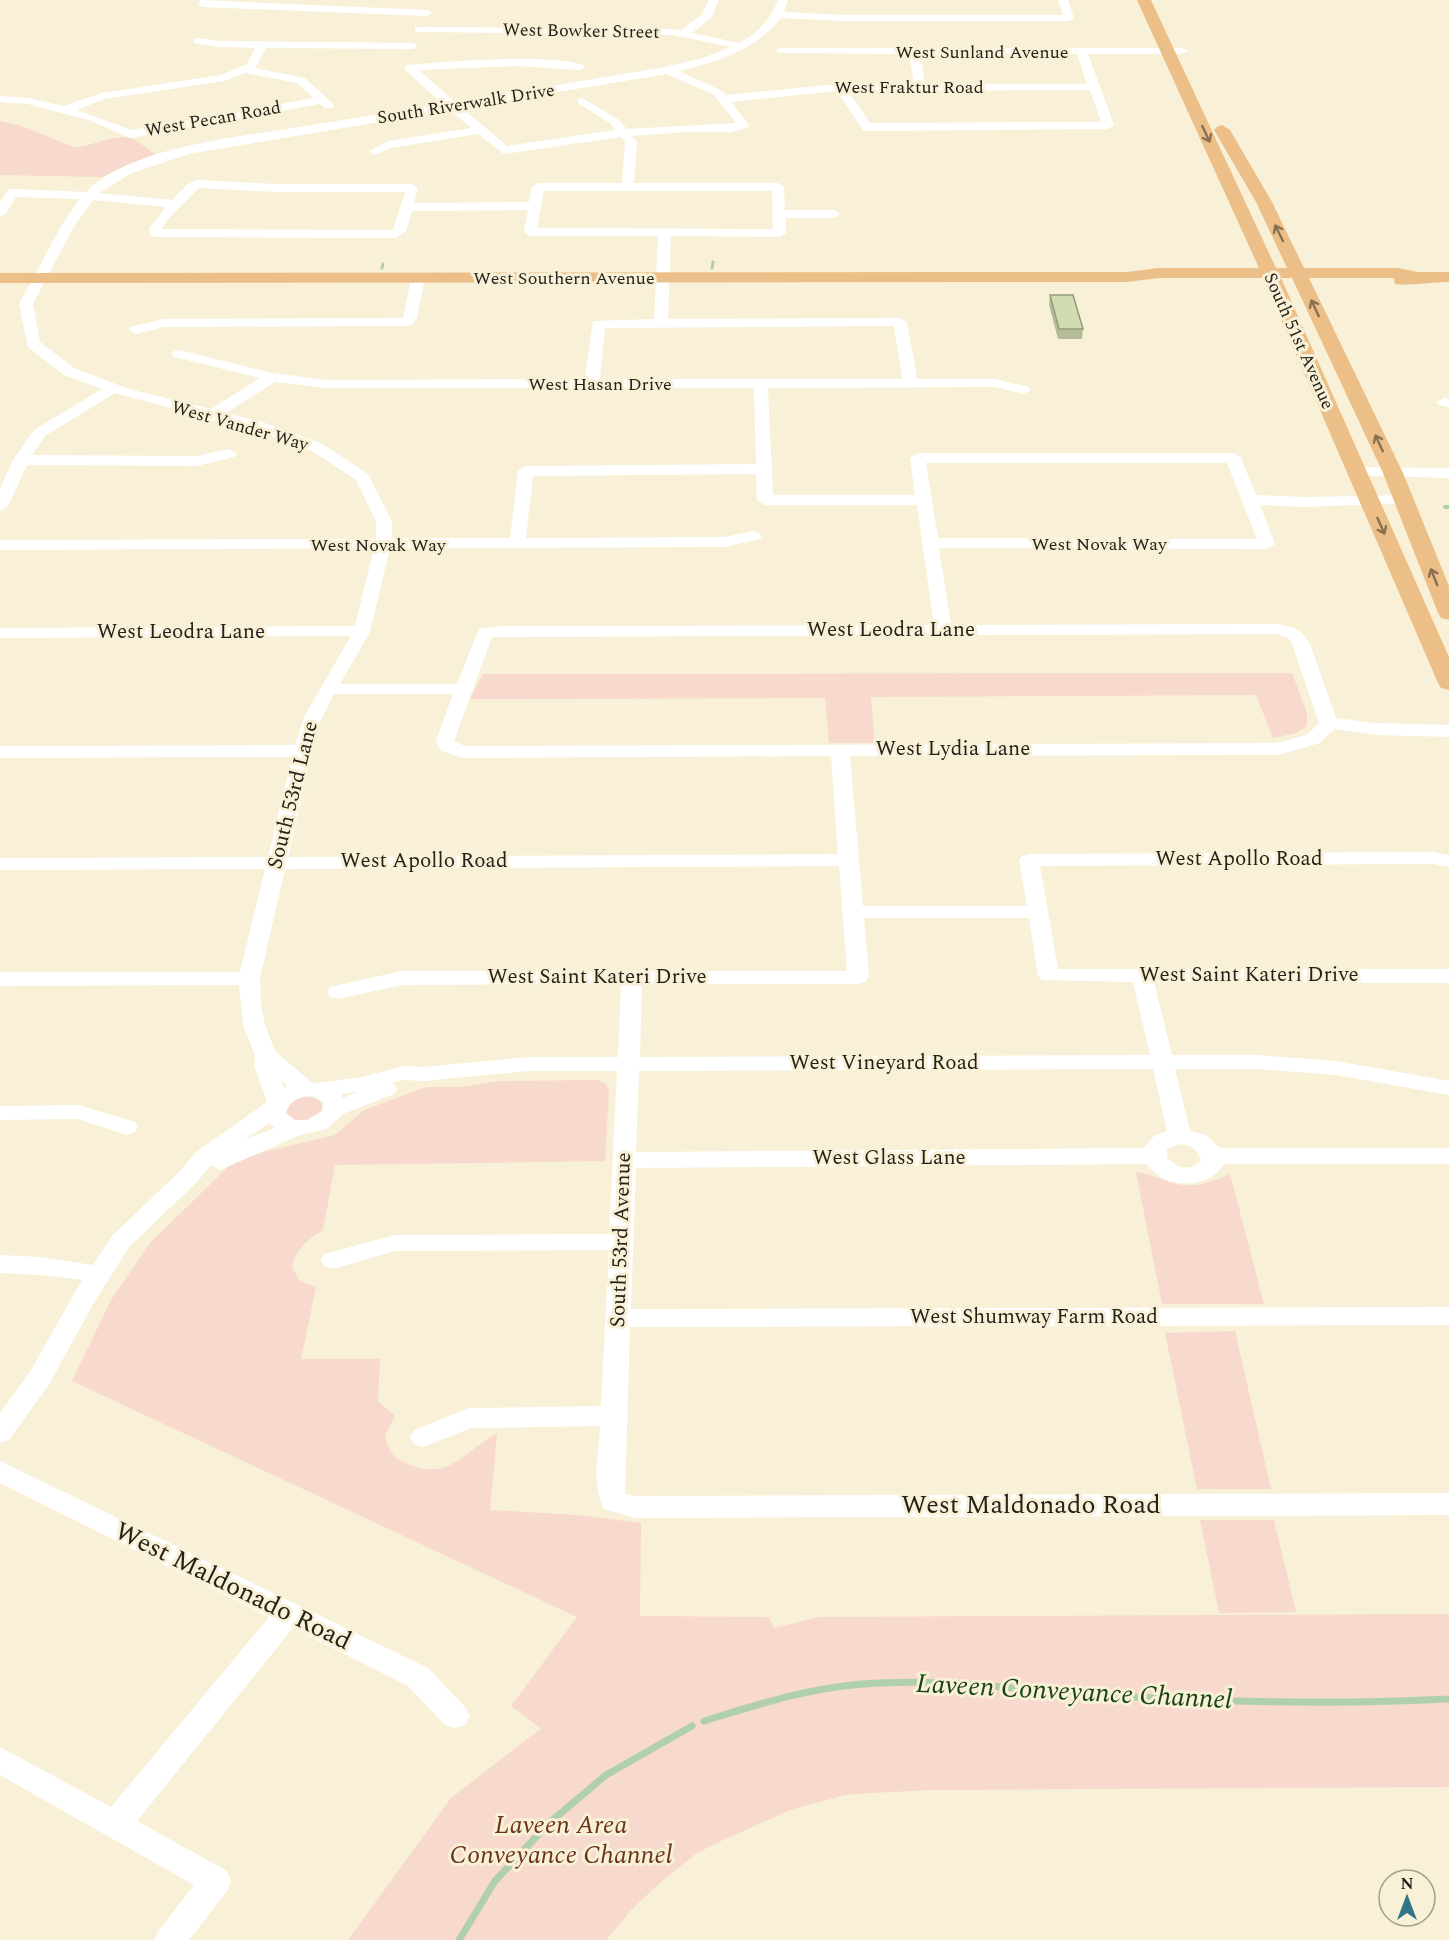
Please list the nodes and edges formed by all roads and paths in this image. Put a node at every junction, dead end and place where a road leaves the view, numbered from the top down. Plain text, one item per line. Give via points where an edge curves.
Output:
1 (317, 0) edge
2 (431, 0) edge
3 (714, 0) edge
4 (783, 0) edge
5 (1063, 0) edge
6 (1144, 0) edge
7 (1158, 0) edge
8 (204, 2) edge
9 (309, 9) junction
10 (427, 13) junction
11 (779, 15) junction
12 (419, 29) junction
13 (683, 34) junction
14 (981, 35) junction
15 (198, 41) dead end
16 (262, 45) junction
17 (413, 46) junction
18 (741, 46) junction
19 (782, 51) dead end
20 (914, 51) junction
21 (1081, 51) junction
22 (1175, 51) junction
23 (580, 67) dead end
24 (409, 68) junction
25 (246, 70) junction
26 (668, 70) junction
27 (920, 87) junction
28 (1094, 87) junction
29 (841, 88) junction
30 (0, 99) edge
31 (725, 99) junction
32 (322, 100) junction
33 (582, 101) dead end
34 (452, 106) junction
35 (65, 110) junction
36 (347, 123) junction
37 (481, 130) junction
38 (624, 132) junction
39 (375, 151) dead end
40 (1216, 155) junction
41 (1235, 155) junction
42 (628, 187) junction
43 (6, 193) edge
44 (89, 196) junction
45 (175, 204) junction
46 (535, 206) junction
47 (407, 207) junction
48 (0, 212) edge
49 (779, 214) junction
50 (834, 214) dead end
51 (665, 233) junction
52 (1271, 277) junction
53 (1300, 277) junction
54 (1449, 277) edge
55 (0, 278) edge
56 (40, 278) junction
57 (418, 278) junction
58 (663, 278) junction
59 (200, 323) junction
60 (661, 323) junction
61 (136, 330) dead end
62 (1300, 346) junction
63 (1344, 370) junction
64 (272, 377) junction
65 (761, 383) junction
66 (910, 383) junction
67 (592, 384) junction
68 (1024, 390) dead end
69 (109, 391) junction
70 (211, 416) junction
71 (229, 454) dead end
72 (21, 460) junction
73 (764, 469) junction
74 (1357, 472) junction
75 (1393, 473) junction
76 (1449, 473) edge
77 (1368, 498) junction
78 (1402, 498) junction
79 (1248, 499) junction
80 (924, 500) junction
81 (0, 506) edge
82 (754, 536) dead end
83 (931, 543) junction
84 (517, 544) junction
85 (0, 545) edge
86 (383, 545) junction
87 (1449, 613) edge
88 (943, 630) junction
89 (362, 631) junction
90 (0, 633) edge
91 (1449, 683) edge
92 (328, 689) junction
93 (462, 689) junction
94 (1328, 723) junction
95 (1449, 731) edge
96 (840, 749) junction
97 (302, 751) junction
98 (0, 752) edge
99 (849, 860) junction
100 (276, 861) junction
101 (1449, 861) edge
102 (0, 864) edge
103 (853, 912) junction
104 (1037, 912) junction
105 (1142, 975) junction
106 (1449, 976) edge
107 (632, 977) junction
108 (249, 978) junction
109 (0, 979) edge
110 (338, 992) dead end
111 (266, 1055) junction
112 (1163, 1062) junction
113 (629, 1064) junction
114 (423, 1074) junction
115 (1449, 1088) edge
116 (313, 1090) junction
117 (277, 1105) junction
118 (335, 1109) junction
119 (0, 1113) edge
120 (127, 1127) dead end
121 (297, 1128) junction
122 (1180, 1136) junction
123 (1154, 1156) junction
124 (1213, 1156) junction
125 (1449, 1156) edge
126 (625, 1160) junction
127 (189, 1176) junction
128 (621, 1242) junction
129 (333, 1260) dead end
130 (0, 1264) edge
131 (98, 1274) junction
132 (1449, 1316) edge
133 (618, 1318) junction
134 (614, 1416) junction
135 (0, 1433) edge
136 (423, 1437) dead end
137 (0, 1471) edge
138 (613, 1502) joint
139 (1449, 1504) edge
140 (289, 1613) junction
141 (455, 1716) dead end
142 (0, 1760) edge
143 (116, 1824) junction
144 (170, 1940) edge

1 - 9 street
2 - 10 street
3 - 13 street via 707,16
4 - 11 street
5 - 14 street via 1069,18
6 - 22 main road, South 51st Avenue
7 - 22 main road, South 51st Avenue
8 - 9 street
9 - 10 street
10 - 12 street
11 - 14 street via 844,18
11 - 18 street, South Riverwalk Drive via 766,30
12 - 13 street, West Bowker Street via 651,30
12 - 17 street
13 - 18 street, West Bowker Street
14 - 20 street, West Sunland Avenue
14 - 21 street, West Sunland Avenue
15 - 16 street
16 - 17 street
16 - 25 street
17 - 24 street
18 - 26 street, South Riverwalk Drive
19 - 20 street, West Sunland Avenue
20 - 27 street
21 - 22 street, West Sunland Avenue
21 - 28 street
22 -> 40 main road, South 51st Avenue
22 - 41 main road, South 51st Avenue
23 - 24 street via 470,63
24 - 34 street
25 - 32 street via 294,78
25 - 35 street via 224,78 102,96
26 - 31 street
26 - 34 street, South Riverwalk Drive
27 - 28 street, West Fraktur Road
27 - 29 street, West Fraktur Road
28 - 29 street via 1108,125 1017,131 867,127 845,102
29 - 31 street, West Fraktur Road
30 - 35 street, West Pecan Road
31 - 38 street via 743,125
32 - 35 street, West Pecan Road via 130,134
32 - 36 street
33 - 38 street
34 - 36 street, South Riverwalk Drive
34 - 37 street
36 - 44 street, South Riverwalk Drive via 199,148 126,172
37 - 38 street via 504,150
37 - 39 street via 388,145
38 - 42 street via 631,142
40 - 41 main road
40 - 52 main road, South 51st Avenue
53 -> 41 main road, South 51st Avenue via 1264,202
42 - 46 street via 538,187
42 - 49 street via 778,187
43 - 44 street
43 - 48 street
44 - 45 street
44 - 56 street, West Vander Way
45 - 47 street via 197,184 412,188
45 - 47 street via 162,218 156,233 396,234
46 - 47 street
46 - 51 street via 530,232
49 - 50 street
49 - 51 street via 780,233
51 - 58 street
52 - 53 main road, West Southern Avenue
52 - 58 main road, West Southern Avenue via 1152,281 1127,277
52 - 62 main road, South 51st Avenue
53 - 54 main road, West Southern Avenue
63 -> 53 main road, South 51st Avenue
55 - 56 main road, West Southern Avenue
56 - 57 main road, West Southern Avenue
56 - 69 street, West Vander Way via 22,316 27,342 60,372
57 - 58 main road, West Southern Avenue
57 - 59 street via 407,321
58 - 60 street
59 - 61 street via 164,323
59 - 64 street, West Hasan Drive via 186,346
60 - 66 street via 900,322
60 - 67 street via 598,324
62 - 63 main road via 1328,369
62 - 74 main road, South 51st Avenue
75 -> 63 main road, South 51st Avenue
64 - 67 street, West Hasan Drive via 327,384
64 - 70 street
65 - 66 street, West Hasan Drive
65 - 67 street, West Hasan Drive
65 - 73 street
66 - 68 street, West Hasan Drive via 995,383
69 - 70 street, West Vander Way
69 - 72 street via 39,433
70 - 86 street, West Vander Way via 286,435 346,463 363,478 379,503 385,523
71 - 72 street via 196,461
72 - 81 street
73 - 80 street via 765,500
73 - 84 street via 526,471
74 - 75 street
74 - 77 main road, South 51st Avenue
75 - 76 street
75 - 78 main road, South 51st Avenue
77 - 78 street
77 - 79 street via 1269,502
77 -> 91 main road, South 51st Avenue
87 -> 78 main road, South 51st Avenue
79 - 80 street via 1233,458 918,458
79 - 83 street, West Novak Way via 1267,544
80 - 83 street
82 - 84 street, West Novak Way via 724,542
83 - 88 street
84 - 86 street, West Novak Way
85 - 86 street, West Novak Way
86 - 89 street, South 53rd Lane
88 - 93 street, West Leodra Lane via 486,633
88 - 94 street, West Leodra Lane via 1278,629 1295,634 1301,644
89 - 90 street, West Leodra Lane
89 - 92 street, South 53rd Lane
92 - 93 street
92 - 97 street, South 53rd Lane via 313,715
93 - 96 street, West Lydia Lane via 445,741 448,747 464,752
94 - 95 street
94 - 96 street, West Lydia Lane via 1324,734 1311,741 1277,749
96 - 99 street
97 - 98 street
97 - 100 street, South 53rd Lane
99 - 100 street, West Apollo Road
99 - 103 street
100 - 102 street, West Apollo Road
100 - 108 street, South 53rd Lane
101 - 104 street, West Apollo Road via 1029,860
103 - 104 street
103 - 107 street, West Saint Kateri Drive via 858,977
104 - 105 street, West Saint Kateri Drive via 1049,975
105 - 106 street, West Saint Kateri Drive
105 - 112 street
107 - 110 street, West Saint Kateri Drive via 402,978
107 - 113 street, South 53rd Avenue
108 - 109 street
108 - 111 street, South 53rd Lane via 252,1016
111 - 116 street, South 53rd Lane via 291,1078
111 - 117 street, South 53rd Lane via 265,1065
112 - 113 street, West Vineyard Road
112 - 115 street, West Vineyard Road via 1304,1064
112 - 122 street
113 - 114 street, West Vineyard Road via 529,1064
113 - 126 street, South 53rd Avenue
114 - 116 street, West Vineyard Road via 404,1073 362,1084
114 - 118 street via 409,1083
116 - 117 street via 289,1093
116 - 118 street, South 53rd Lane via 333,1098
117 - 121 street, South 53rd Lane via 278,1119
117 - 127 street via 204,1158
118 - 121 street via 321,1123
119 - 120 street via 79,1112
121 - 127 street
122 - 123 street via 1157,1144
122 - 124 street via 1205,1145
123 - 124 street via 1163,1169 1182,1176 1209,1169
123 - 126 street, West Glass Lane
124 - 125 street
126 - 128 street, South 53rd Avenue
127 - 131 street via 134,1227
128 - 129 street via 395,1243
128 - 133 street, South 53rd Avenue
130 - 131 street
131 - 135 street via 39,1379
132 - 133 street, West Shumway Farm Road
133 - 134 street, South 53rd Avenue
134 - 136 street via 469,1418
134 - 138 street, South 53rd Avenue
137 - 140 street, West Maldonado Road
138 - 139 street, West Maldonado Road via 636,1507
140 - 141 street, West Maldonado Road via 418,1677
140 - 143 street
142 - 143 street
143 - 144 street via 216,1881

